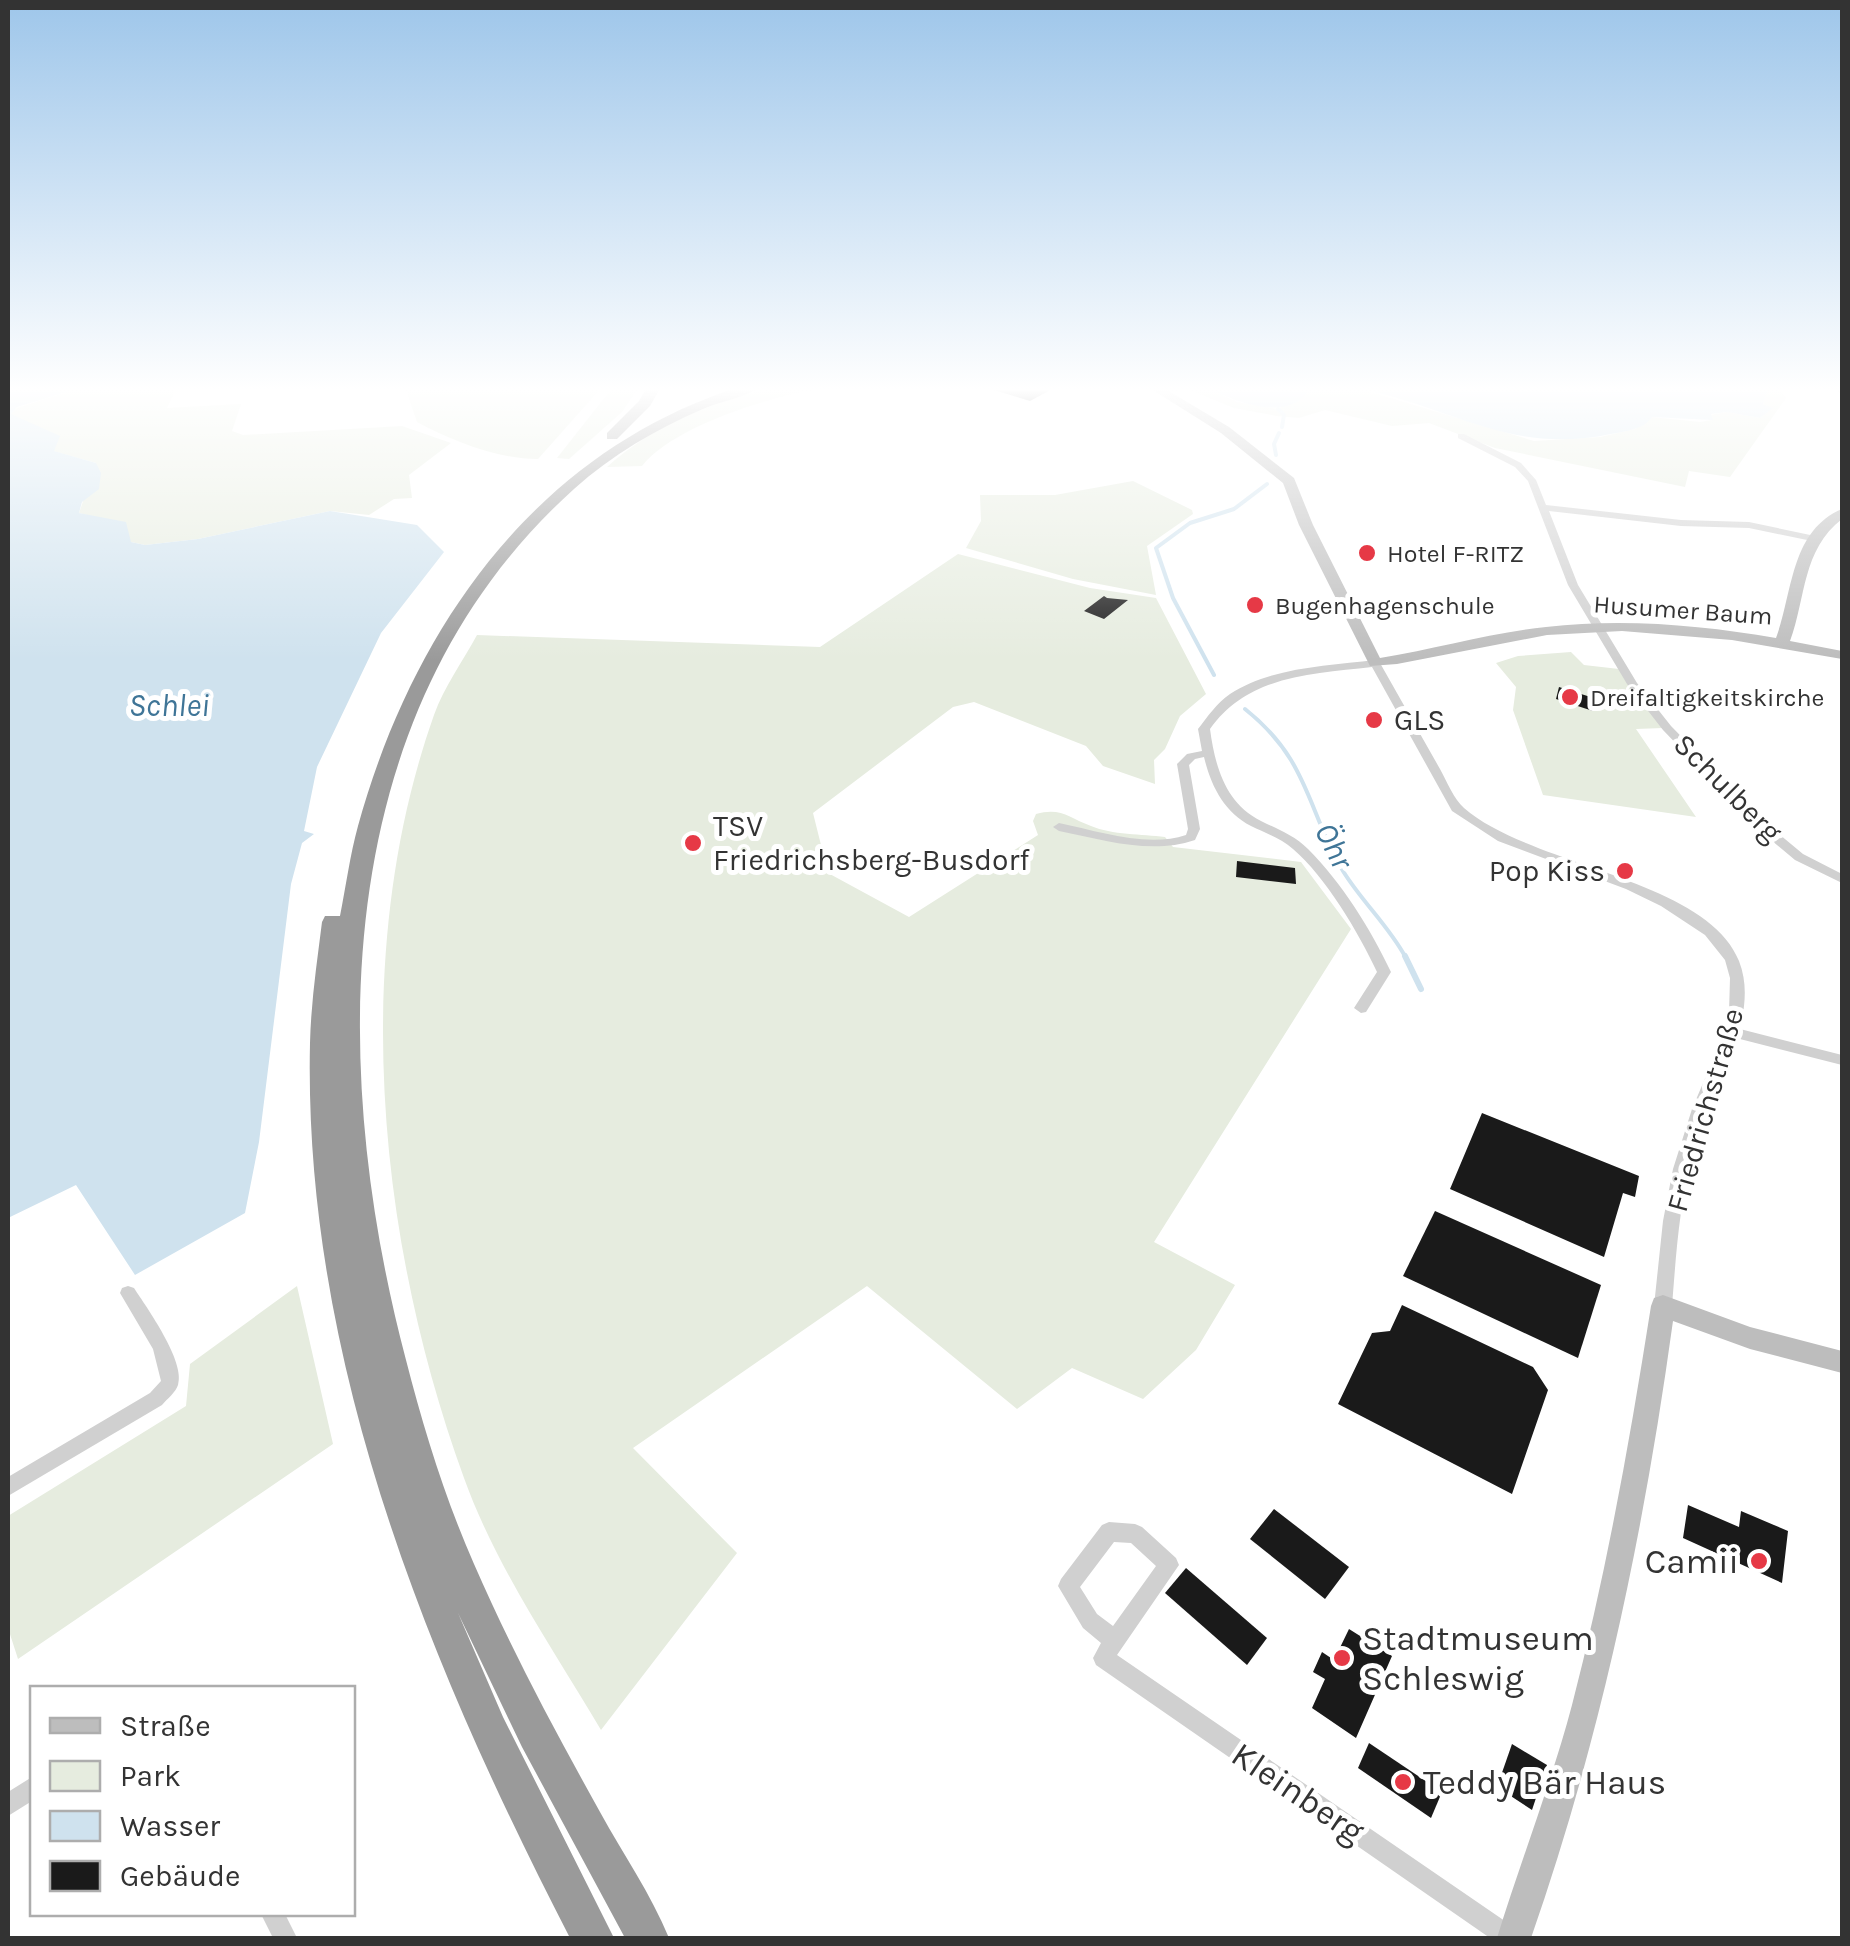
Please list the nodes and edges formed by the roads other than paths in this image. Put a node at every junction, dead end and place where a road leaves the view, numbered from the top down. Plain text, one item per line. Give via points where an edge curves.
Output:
1 (574, 478) edge
2 (577, 478) edge
3 (1285, 478) edge
4 (1528, 478) edge
5 (1544, 508) junction
6 (1842, 513) edge
7 (1812, 538) junction
8 (1600, 627) junction
9 (1782, 643) junction
10 (1842, 655) edge
11 (1375, 663) junction
12 (1208, 753) junction
13 (1059, 827) dead end
14 (1842, 880) edge
15 (1362, 1008) dead end
16 (1732, 1032) junction
17 (1842, 1060) edge
18 (128, 1293) dead end
19 (1663, 1306) junction
20 (1842, 1362) edge
21 (8, 1488) edge
22 (1115, 1642) junction
23 (30, 1790) edge
24 (8, 1806) edge
25 (593, 1938) edge
26 (648, 1938) edge
27 (1512, 1938) edge

1 - 25 highway via 489,556 396,702 352,826 334,918 323,1055 338,1243 387,1457 451,1647
2 - 26 highway via 468,599 411,702 382,775 351,917 342,1050 350,1166 369,1287 438,1521 535,1730
3 - 11 street, Friedrichstraße
4 - 5 street
5 - 7 street via 1749,525
5 - 8 street via 1574,585
6 - 7 street
7 - 9 street, Husumer Baum
8 - 9 street, Husumer Baum via 1718,632
8 - 11 street, Husumer Baum
8 - 14 street, Schulberg via 1667,728 1762,827
9 - 10 street
11 - 12 street via 1297,675 1234,697 1204,729
11 - 16 street, Friedrichstraße via 1456,808 1476,825 1534,854 1656,898 1726,948 1738,981
12 - 13 street via 1183,764 1192,837 1129,839
12 - 15 street via 1233,807 1298,846 1371,947 1384,972
16 - 17 street
16 - 19 street, Friedrichstraße via 1676,1192
18 - 21 street via 164,1356 170,1384 156,1399
19 - 20 street
19 - 27 street, Friedrichstraße via 1610,1606 1558,1816
22 - 22 street, Kleinberg via 1169,1565 1135,1534 1109,1532 1068,1586 1090,1621
22 - 27 street, Kleinberg via 1104,1658
23 - 24 street

